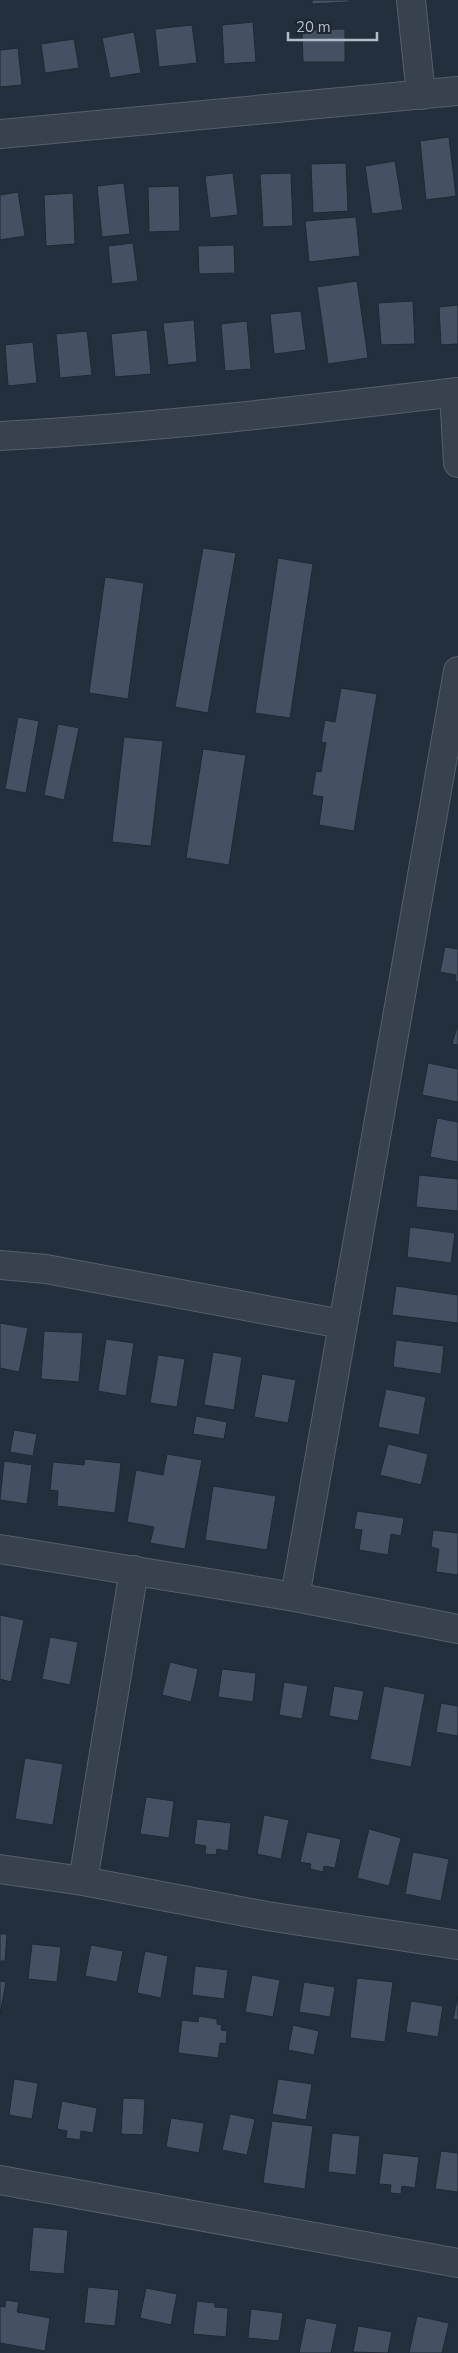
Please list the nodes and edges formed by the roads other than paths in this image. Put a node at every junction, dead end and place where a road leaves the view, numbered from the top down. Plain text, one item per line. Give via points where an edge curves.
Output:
1 (411, 0) edge
2 (458, 92) edge
3 (421, 95) junction
4 (0, 134) edge
5 (456, 393) edge
6 (0, 436) edge
7 (458, 462) edge
8 (458, 671) edge
9 (0, 1265) edge
10 (342, 1324) junction
11 (0, 1548) edge
12 (134, 1570) junction
13 (295, 1597) junction
14 (458, 1630) edge
15 (0, 1869) edge
16 (83, 1881) junction
17 (458, 1945) edge
18 (0, 2180) edge
19 (458, 2263) edge

1 - 3 street
2 - 3 street
3 - 4 street
5 - 6 street via 280,413
5 - 7 street
8 - 10 street
9 - 10 street via 46,1269
10 - 13 street
11 - 12 street
12 - 13 street
12 - 16 street
13 - 14 street
15 - 16 street
16 - 17 street via 267,1916
18 - 19 street

